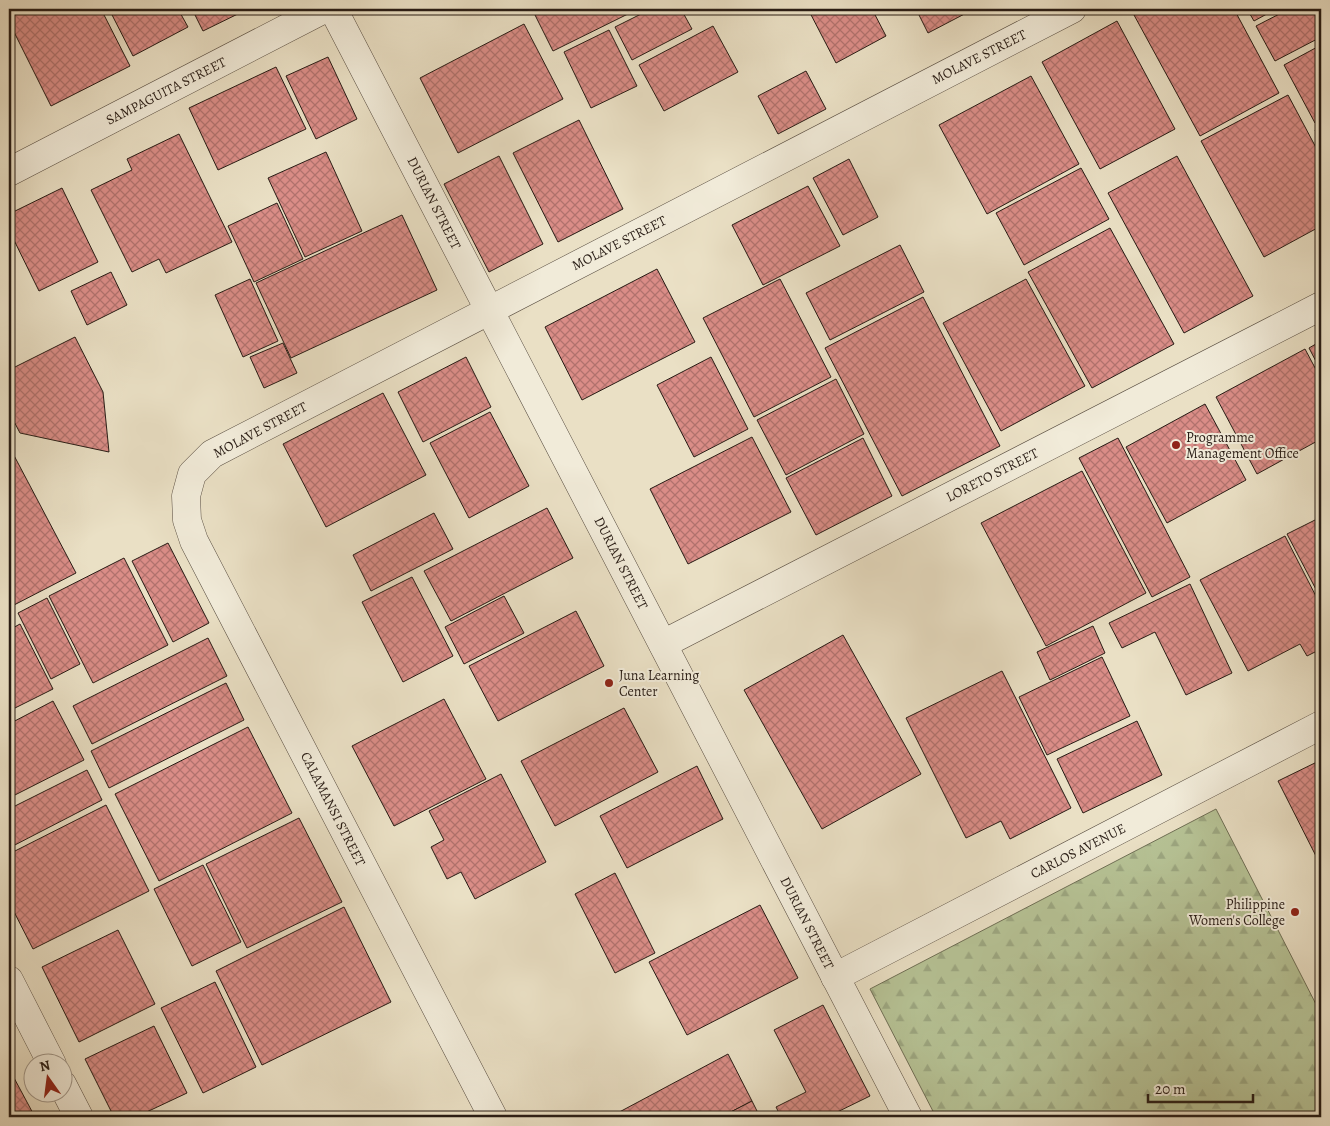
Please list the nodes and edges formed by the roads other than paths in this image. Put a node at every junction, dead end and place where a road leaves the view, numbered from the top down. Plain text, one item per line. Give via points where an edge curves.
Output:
1 (324, 9) edge
2 (333, 9) edge
3 (1072, 9) edge
4 (9, 172) edge
5 (1321, 306) edge
6 (490, 310) junction
7 (186, 496) joint
8 (663, 644) junction
9 (1321, 725) edge
10 (835, 977) junction
11 (9, 980) edge
12 (47, 1054) edge
13 (72, 1103) edge
14 (79, 1117) edge
15 (493, 1117) edge
16 (908, 1117) edge

1 - 4 street, SAMPAGUITA STREET
2 - 6 street, DURIAN STREET
3 - 6 street, MOLAVE STREET
5 - 8 street, LORETO STREET
6 - 7 street, MOLAVE STREET via 212,454 192,474
6 - 8 street, DURIAN STREET
7 - 15 street, CALAMANSI STREET via 187,520 194,541
8 - 10 street, DURIAN STREET
9 - 10 street, CARLOS AVENUE
10 - 16 street, DURIAN STREET
11 - 12 street
13 - 14 street

